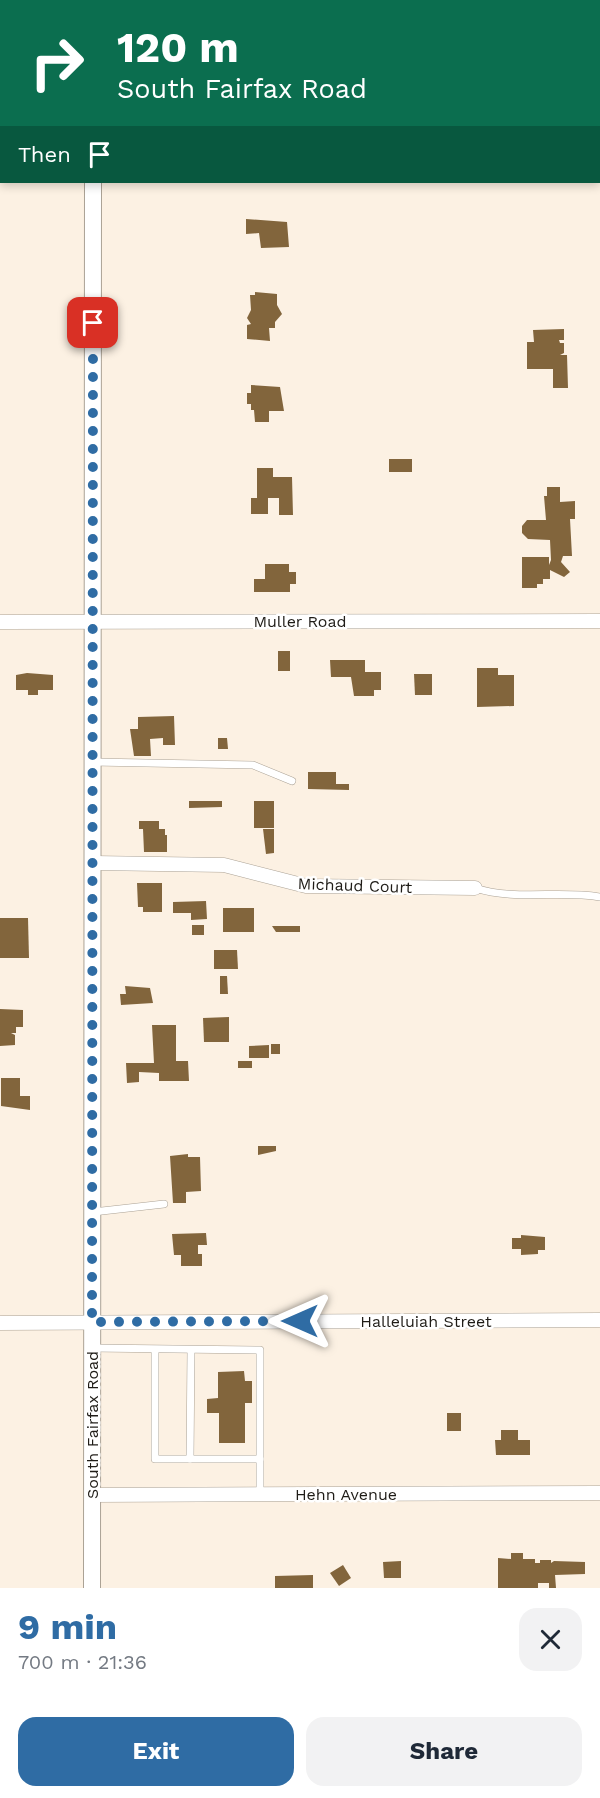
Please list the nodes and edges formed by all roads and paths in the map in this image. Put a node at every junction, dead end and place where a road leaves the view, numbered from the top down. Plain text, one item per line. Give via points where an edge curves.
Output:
1 (93, 183) edge
2 (600, 621) edge
3 (0, 622) edge
4 (93, 622) junction
5 (93, 762) junction
6 (292, 781) dead end
7 (94, 863) junction
8 (475, 888) joint
9 (600, 897) edge
10 (164, 1204) dead end
11 (93, 1212) junction
12 (600, 1320) edge
13 (92, 1322) junction
14 (0, 1323) edge
15 (92, 1348) junction
16 (155, 1350) junction
17 (190, 1350) junction
18 (190, 1459) junction
19 (260, 1459) junction
20 (600, 1493) edge
21 (260, 1494) junction
22 (92, 1495) junction
23 (92, 1588) edge

1 - 4 street, South Fairfax Road
2 - 4 street, Muller Road
3 - 4 street, Muller Road
4 - 5 street, South Fairfax Road
5 - 6 lane via 253,765
5 - 7 street, South Fairfax Road
7 - 8 street, Michaud Court via 224,865 306,886
7 - 11 street, South Fairfax Road
8 - 9 lane via 495,894
10 - 11 lane
11 - 13 street, South Fairfax Road
12 - 13 street, Halleluiah Street
13 - 14 street, Halleluiah Street
13 - 15 street, South Fairfax Road
15 - 16 lane
15 - 22 street, South Fairfax Road
16 - 17 lane
16 - 18 lane via 155,1459
17 - 18 lane
17 - 19 lane via 260,1350
18 - 19 lane
19 - 21 lane
20 - 21 street, Hehn Avenue
21 - 22 street, Hehn Avenue
22 - 23 street, South Fairfax Road

